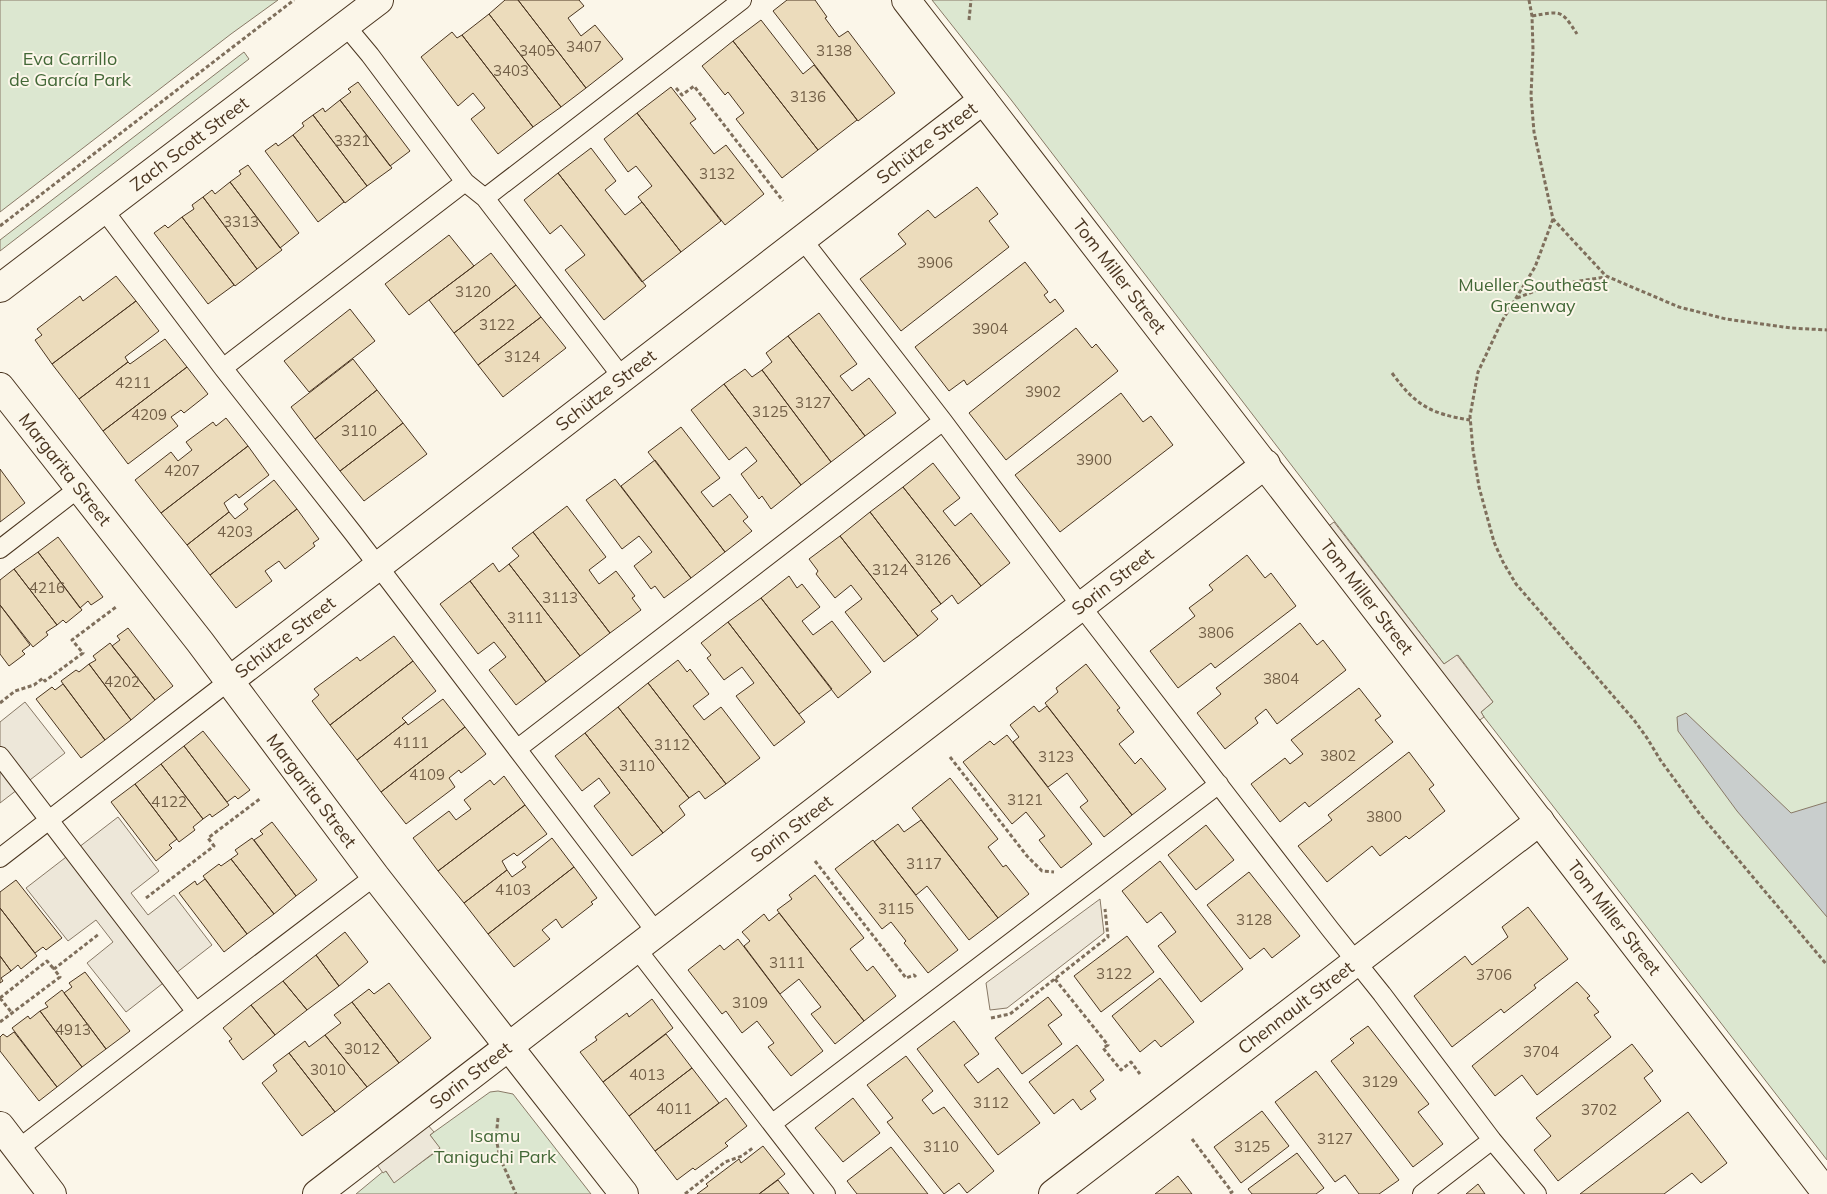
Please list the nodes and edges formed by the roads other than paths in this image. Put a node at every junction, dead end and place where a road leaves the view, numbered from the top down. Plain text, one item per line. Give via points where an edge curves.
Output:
1 (379, 0) edge
2 (742, 0) edge
3 (906, 0) edge
4 (345, 25) junction
5 (983, 100) junction
6 (465, 182) junction
7 (486, 198) junction
8 (103, 209) junction
9 (802, 239) junction
10 (0, 288) edge
11 (223, 368) junction
12 (622, 377) junction
13 (0, 387) edge
14 (943, 421) junction
15 (1266, 464) junction
16 (79, 488) junction
17 (0, 549) edge
18 (378, 565) junction
19 (1081, 606) junction
20 (229, 680) junction
21 (517, 749) junction
22 (0, 756) edge
23 (1220, 784) junction
24 (50, 821) junction
25 (1540, 821) junction
26 (0, 858) edge
27 (375, 876) junction
28 (646, 940) junction
29 (1357, 962) junction
30 (196, 1012) junction
31 (509, 1047) junction
32 (0, 1126) edge
33 (775, 1126) junction
34 (1492, 1140) junction
35 (18, 1149) junction
36 (1813, 1189) edge
37 (52, 1194) edge
38 (317, 1194) edge
39 (624, 1194) edge
40 (826, 1194) edge
41 (1053, 1194) edge
42 (1422, 1194) edge
43 (1536, 1194) edge

1 - 4 street, Zach Scott Street
2 - 7 lane
3 - 5 street, Tom Miller Street
4 - 6 lane
4 - 8 street, Zach Scott Street
5 - 9 street, Schütze Street
5 - 15 street, Tom Miller Street
6 - 7 lane
6 - 11 lane
7 - 12 lane
8 - 10 street, Zach Scott Street
8 - 11 lane
9 - 12 street, Schütze Street
9 - 14 lane
11 - 18 lane
12 - 18 street, Schütze Street
13 - 16 street, Margarita Street
14 - 19 lane
14 - 21 lane
15 - 19 street, Sorin Street
15 - 25 street, Tom Miller Street
16 - 17 lane
16 - 20 street, Margarita Street
18 - 20 street, Schütze Street
18 - 21 lane
19 - 23 lane
19 - 28 street, Sorin Street
20 - 24 lane
20 - 27 street, Margarita Street
21 - 28 lane
22 - 24 lane
23 - 29 lane
23 - 33 lane
24 - 26 lane
24 - 30 lane
25 - 29 street, Chennault Street
25 - 36 street, Tom Miller Street
27 - 30 lane
27 - 31 street, Margarita Street
28 - 31 street, Sorin Street
28 - 33 lane
29 - 34 lane
29 - 41 street, Chennault Street
30 - 35 lane
31 - 38 street, Sorin Street
31 - 39 street, Margarita Street
32 - 35 street
33 - 40 lane
34 - 42 lane
34 - 43 lane
35 - 37 street

